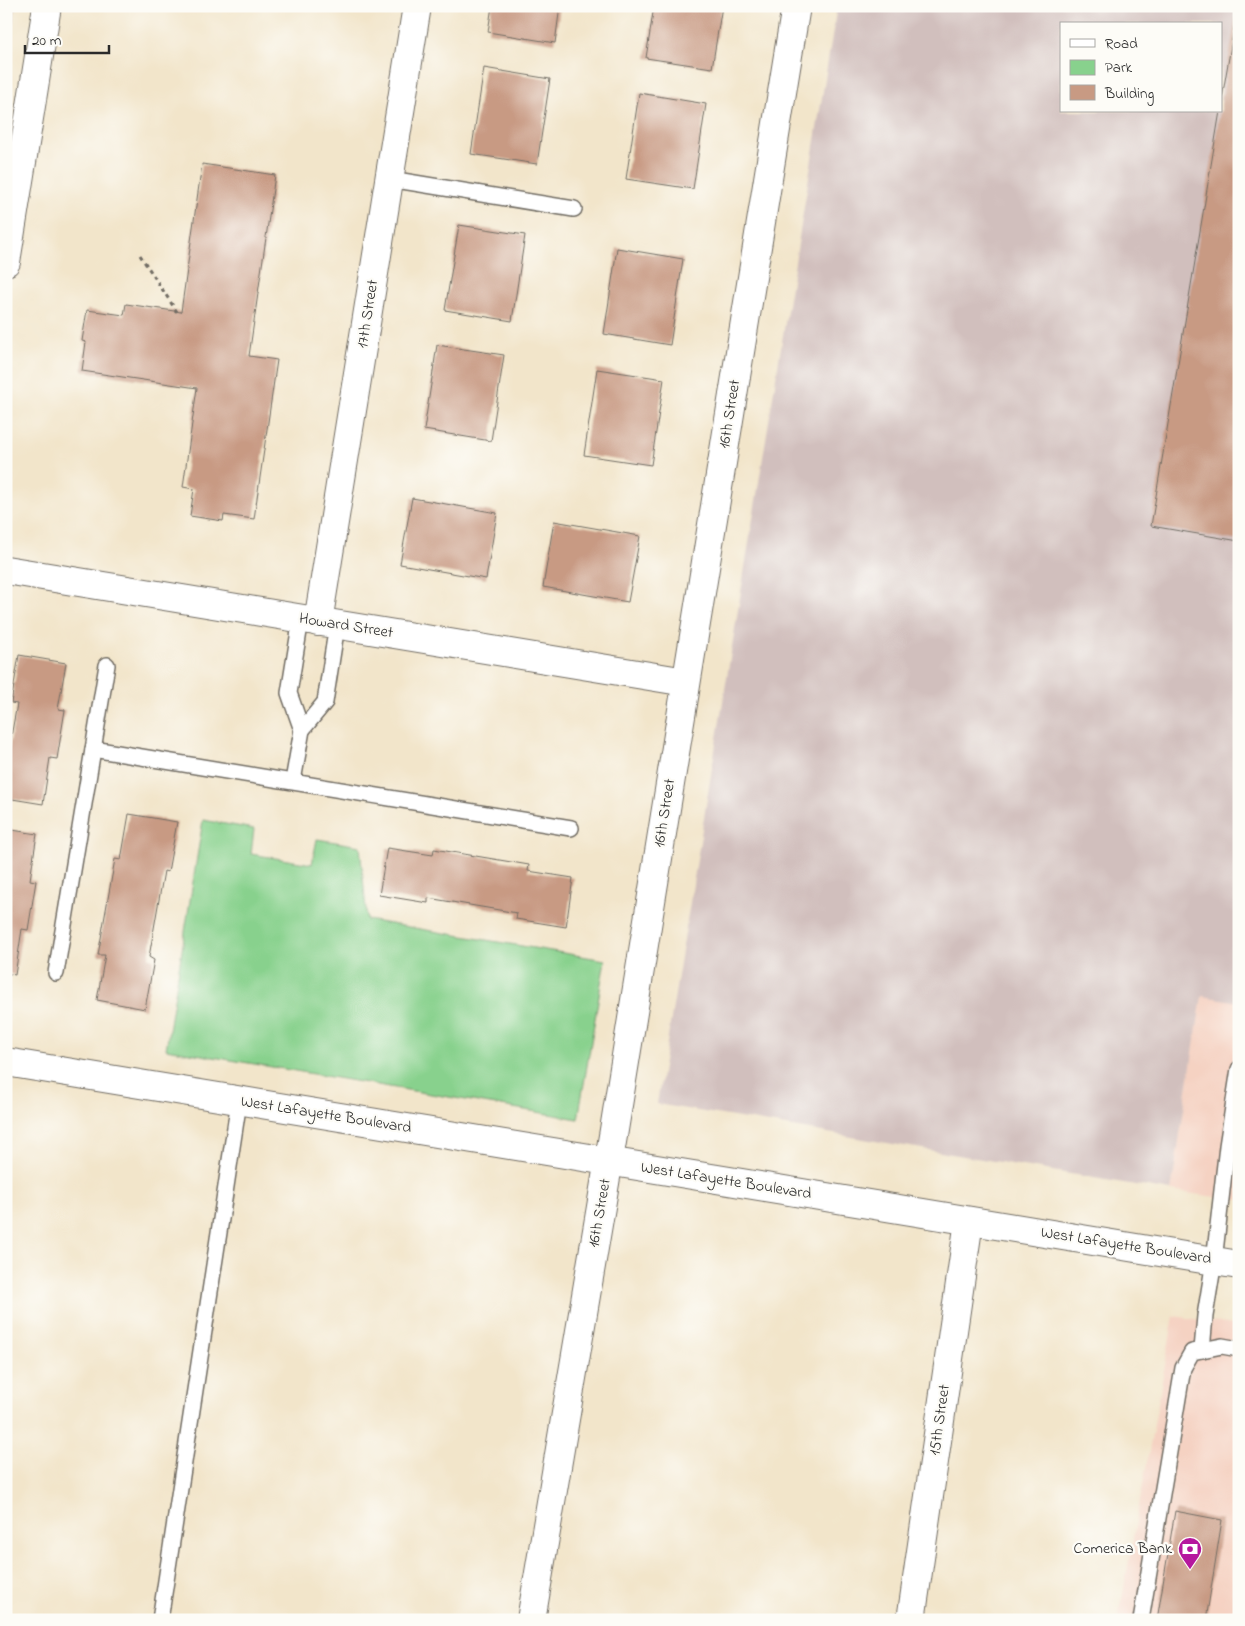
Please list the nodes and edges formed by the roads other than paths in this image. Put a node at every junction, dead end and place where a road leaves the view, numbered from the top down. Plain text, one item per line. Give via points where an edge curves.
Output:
1 (48, 6) edge
2 (417, 6) edge
3 (796, 6) edge
4 (390, 179) junction
5 (574, 209) dead end
6 (6, 262) edge
7 (6, 570) edge
8 (319, 622) junction
9 (108, 665) dead end
10 (686, 682) junction
11 (302, 730) junction
12 (93, 749) junction
13 (293, 782) junction
14 (571, 828) dead end
15 (56, 973) dead end
16 (6, 1062) edge
17 (1239, 1069) edge
18 (240, 1101) junction
19 (609, 1162) junction
20 (969, 1220) junction
21 (1226, 1263) edge
22 (1239, 1349) edge
23 (1202, 1350) junction
24 (160, 1620) edge
25 (531, 1620) edge
26 (911, 1620) edge
27 (1141, 1620) edge

1 - 6 street
2 - 4 street, 17th Street
3 - 10 street, 16th Street
4 - 5 lane
4 - 8 street, 17th Street
7 - 8 street, Howard Street
8 - 10 street, Howard Street
8 - 11 lane via 289,693
8 - 11 lane via 325,702
9 - 12 lane
10 - 19 street, 16th Street
11 - 13 lane
12 - 13 lane
12 - 15 lane
13 - 14 lane
16 - 18 street, West Lafayette Boulevard
17 - 21 lane via 1227,1146
18 - 19 street, West Lafayette Boulevard
18 - 24 lane
19 - 20 street, West Lafayette Boulevard
19 - 25 street, 16th Street
20 - 21 street, West Lafayette Boulevard
20 - 26 street, 15th Street
21 - 23 lane via 1205,1316
22 - 23 lane via 1222,1346
23 - 27 lane via 1192,1352 1183,1368

